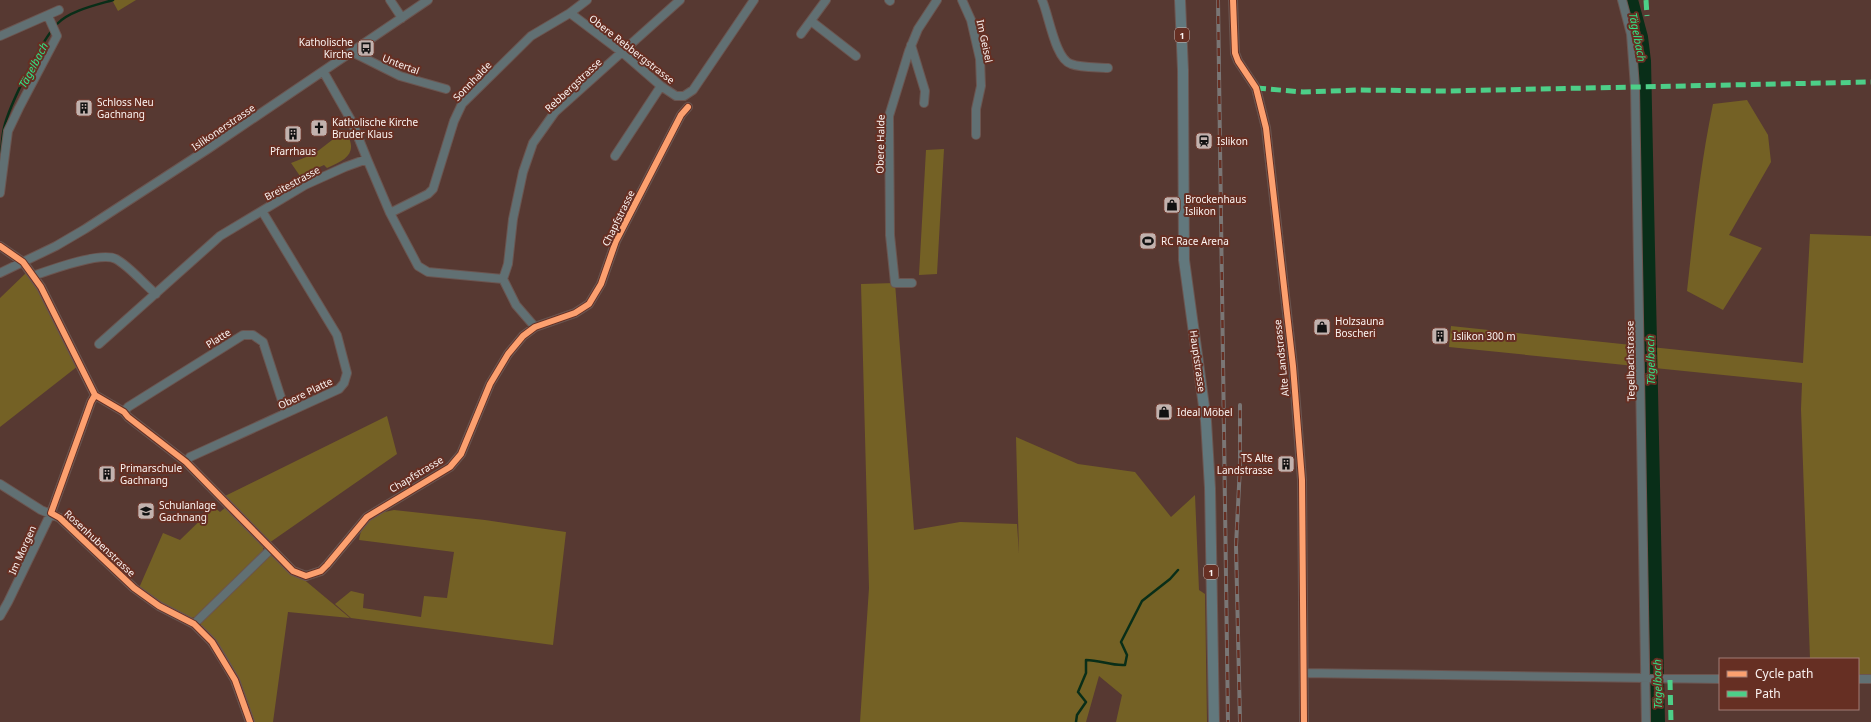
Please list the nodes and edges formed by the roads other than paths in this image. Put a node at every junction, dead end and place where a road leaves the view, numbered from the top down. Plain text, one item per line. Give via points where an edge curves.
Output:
1 (390, 0) edge
2 (428, 0) edge
3 (587, 0) edge
4 (680, 0) edge
5 (754, 0) edge
6 (826, 0) edge
7 (937, 0) edge
8 (962, 0) edge
9 (1042, 0) edge
10 (1180, 0) edge
11 (1233, 0) edge
12 (1622, 0) edge
13 (59, 10) dead end
14 (570, 13) junction
15 (48, 16) junction
16 (402, 18) junction
17 (811, 21) junction
18 (801, 34) dead end
19 (0, 36) edge
20 (911, 45) junction
21 (352, 52) junction
22 (623, 53) junction
23 (856, 56) dead end
24 (1108, 68) dead end
25 (323, 71) junction
26 (661, 86) junction
27 (446, 89) dead end
28 (924, 103) dead end
29 (688, 107) dead end
30 (976, 135) dead end
31 (615, 156) dead end
32 (367, 159) junction
33 (0, 193) edge
34 (262, 211) junction
35 (390, 213) junction
36 (0, 246) edge
37 (23, 262) junction
38 (0, 273) edge
39 (33, 276) junction
40 (502, 279) junction
41 (912, 283) dead end
42 (156, 294) junction
43 (534, 327) junction
44 (99, 344) dead end
45 (95, 395) junction
46 (124, 412) junction
47 (286, 413) junction
48 (186, 462) junction
49 (0, 484) edge
50 (51, 513) junction
51 (271, 549) junction
52 (0, 616) edge
53 (194, 624) junction
54 (1304, 673) junction
55 (1649, 679) junction
56 (1859, 679) edge
57 (1871, 679) edge
58 (1719, 680) edge
59 (250, 722) edge
60 (1214, 722) edge
61 (1304, 722) edge
62 (1646, 722) edge

1 - 16 street
2 - 16 street, Islikonerstrasse
3 - 14 street, Sonnhalde
4 - 22 street, Rebbergstrasse
5 - 26 street, Obere Rebbergstrasse via 693,90 684,96 676,96
6 - 17 street
7 - 20 street, Obere Halde
8 - 30 street, Im Geisel via 980,59 981,86 976,109
9 - 24 street via 1064,60 1071,64
10 - 60 main road, Hauptstrasse / 1 via 1184,260 1201,378 1210,486
11 - 54 street, Alte Landstrasse via 1235,53 1256,88 1266,128 1292,359 1302,480
12 - 55 street, Tegelbachstrasse via 1631,34 1636,87
13 - 15 street
14 - 22 street, Obere Rebbergstrasse
14 - 35 street, Sonnhalde via 531,36 462,104 454,121 433,189
15 - 19 street
15 - 33 street via 57,36 8,131
16 - 21 street, Islikonerstrasse
17 - 18 street
17 - 23 street
20 - 28 street via 925,91
20 - 41 street, Obere Halde via 889,116 888,165 890,235 895,283
21 - 25 street, Islikonerstrasse
21 - 27 street, Untertal via 400,76
22 - 26 street, Obere Rebbergstrasse
22 - 40 street, Rebbergstrasse via 555,112 533,143 512,219 508,264
25 - 32 street via 352,122
25 - 37 street, Islikonerstrasse via 80,232
26 - 31 street
29 - 43 street, Chapfstrasse via 680,115 616,241 601,284 589,304 575,313
32 - 34 street, Breitestrasse via 305,185
32 - 35 street
34 - 42 street, Breitestrasse via 220,236
34 - 47 street, Obere Platte via 337,335 347,373 339,389
35 - 40 street via 418,266 428,272
36 - 37 street
37 - 38 street, Islikonerstrasse
37 - 39 street
39 - 42 street via 61,266 110,257 119,261
39 - 45 street via 48,298
40 - 43 street via 516,305
42 - 44 street, Breitestrasse
43 - 51 street, Chapfstrasse via 523,336 504,360 490,384 461,454 450,467 367,517 327,565 313,574 306,576 294,571
45 - 46 street, Chapfstrasse
45 - 50 street, Rosenhubenstrasse
46 - 47 street, Platte via 128,407 243,335 253,335 263,342
46 - 48 street, Chapfstrasse
47 - 48 street, Obere Platte via 190,457
48 - 51 street, Chapfstrasse
49 - 50 street via 41,510
50 - 52 street, Im Morgen
50 - 53 street, Rosenhubenstrasse via 60,518 134,588 159,606
51 - 53 street
53 - 59 street, Rosenhubenstrasse via 212,642 228,669
54 - 55 street
54 - 61 street, Alte Landstrasse
55 - 58 street
55 - 62 street, Tegelbachstrasse
56 - 57 street

